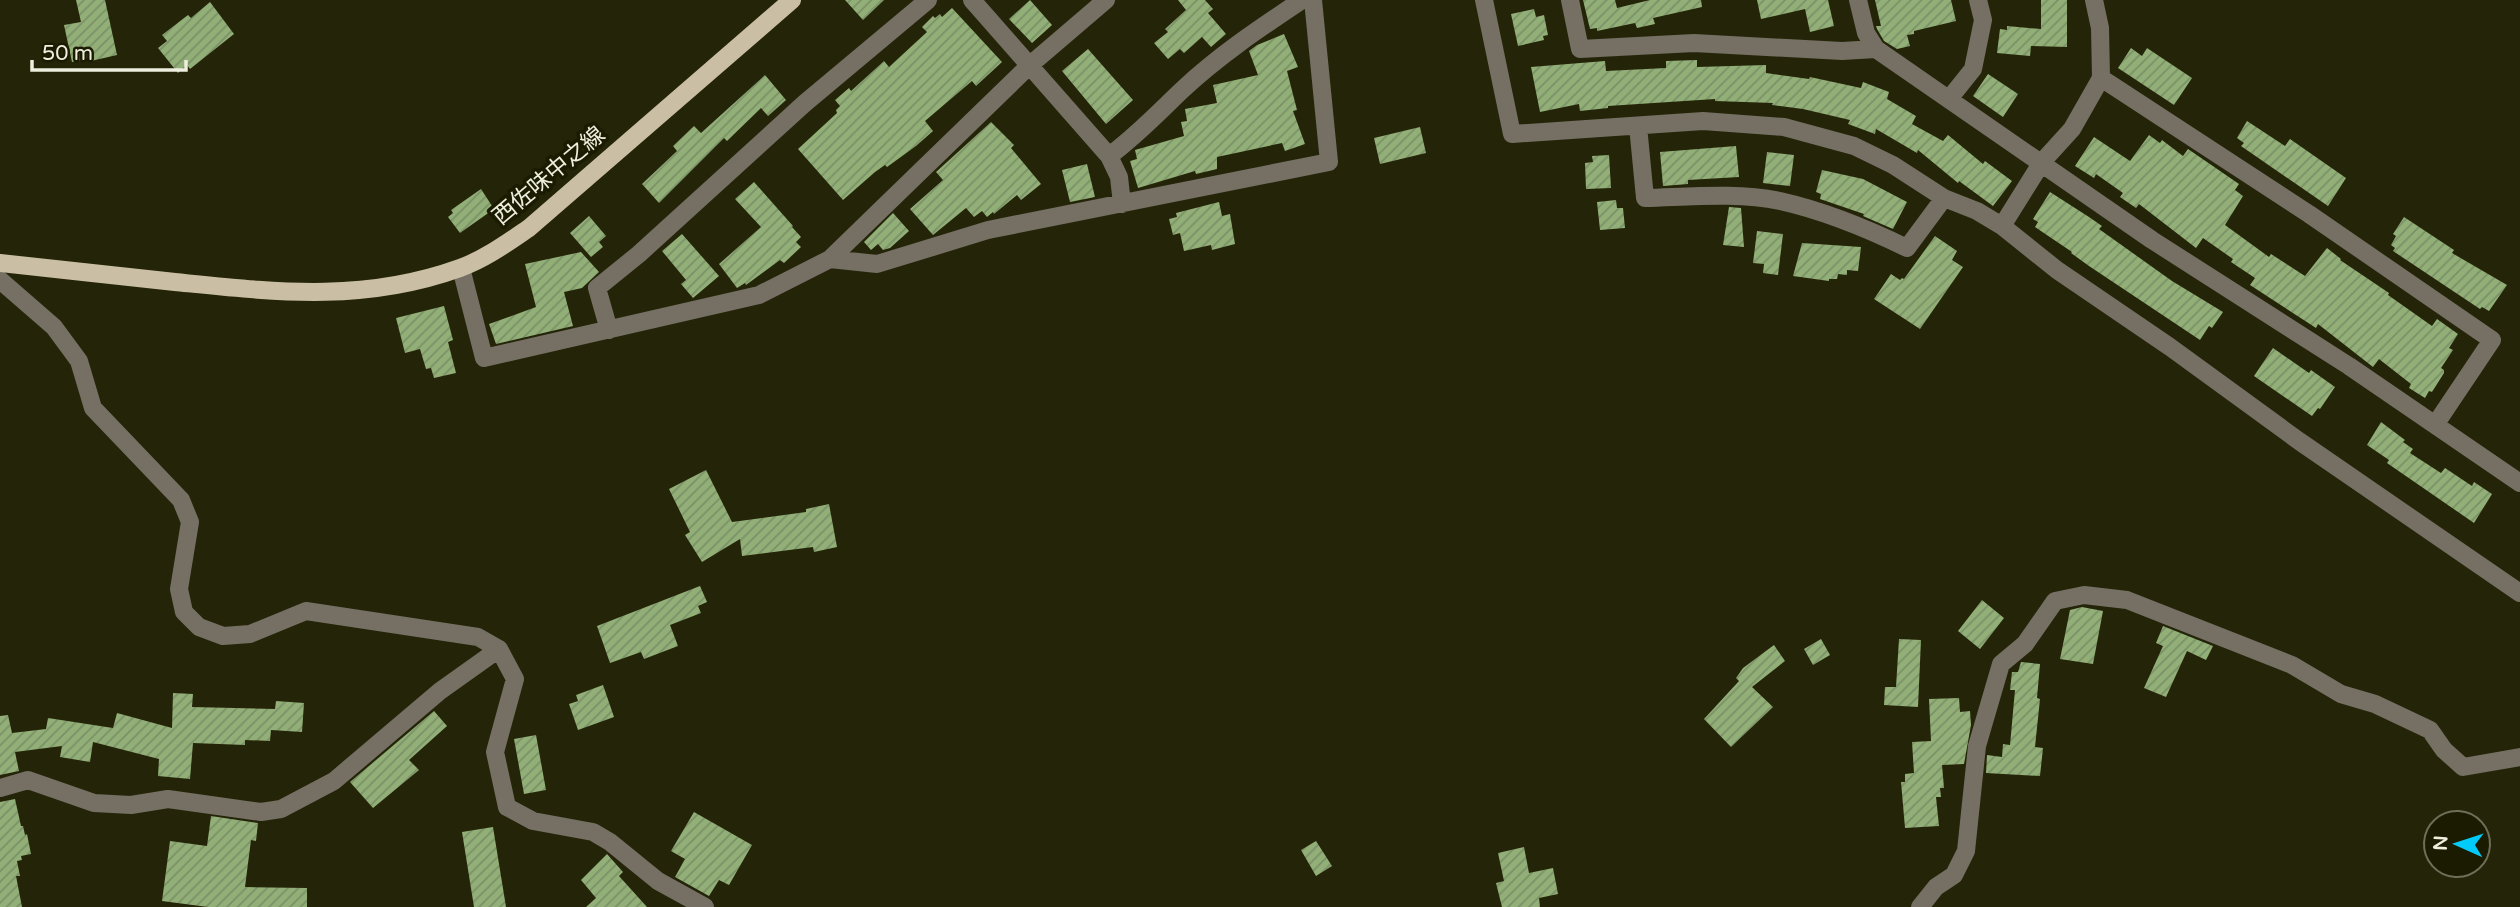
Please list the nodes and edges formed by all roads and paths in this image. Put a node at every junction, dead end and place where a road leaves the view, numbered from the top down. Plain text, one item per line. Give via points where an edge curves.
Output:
1 (792, 0) edge
2 (928, 0) edge
3 (972, 0) edge
4 (1106, 0) edge
5 (1302, 0) edge
6 (1312, 0) edge
7 (1484, 0) edge
8 (1570, 0) edge
9 (1858, 0) edge
10 (1978, 0) edge
11 (2094, 0) edge
12 (1875, 49) junction
13 (1030, 65) junction
14 (2101, 78) junction
15 (1948, 99) junction
16 (1638, 126) junction
17 (1109, 156) junction
18 (2042, 162) junction
19 (1944, 198) junction
20 (1122, 204) junction
21 (2002, 226) junction
22 (830, 259) junction
23 (0, 263) edge
24 (461, 268) junction
25 (0, 281) edge
26 (609, 331) junction
27 (2435, 425) junction
28 (2520, 483) edge
29 (2520, 593) edge
30 (499, 649) junction
31 (2520, 757) edge
32 (0, 788) edge
33 (705, 907) edge
34 (1920, 907) edge

1 - 24 main road, 西佐味中之線 via 529,228
2 - 26 street via 597,288
3 - 13 street
4 - 13 street
5 - 17 street via 1235,45
6 - 20 street via 1329,162
7 - 16 street via 1512,134
8 - 12 street via 1580,48 1694,43
9 - 12 street
10 - 15 street via 1983,20 1973,69
11 - 14 street
12 - 15 street
13 - 17 street
13 - 22 street
14 - 18 street via 2072,128
14 - 27 street via 2492,340
15 - 18 street
16 - 19 street via 1703,121 1784,127 1854,146
16 - 19 street via 1645,198 1715,196 1779,201 1854,222 1907,248
17 - 20 street via 1119,177
18 - 21 street
18 - 27 street via 2152,240
19 - 21 street
20 - 22 street via 988,230 877,264
21 - 29 street via 2057,270
22 - 26 street via 759,295
23 - 24 main road, 西佐味中之線 via 280,293 344,293 405,284
24 - 26 street via 484,358
25 - 30 street via 54,327 79,361 93,408 181,500 190,522 179,589 184,612 200,627 223,636 250,634 306,611 478,637
27 - 28 street
30 - 32 street via 422,706 334,781 281,809 261,812 168,799 131,805 94,803 28,780
30 - 33 street via 515,679 495,752 507,807 533,821 593,832 658,881
31 - 34 street via 2463,767 2430,730 2341,694 2292,665 2127,600 2084,595 2055,601 2025,644 2001,664 1976,746 1966,851 1954,875 1936,887

